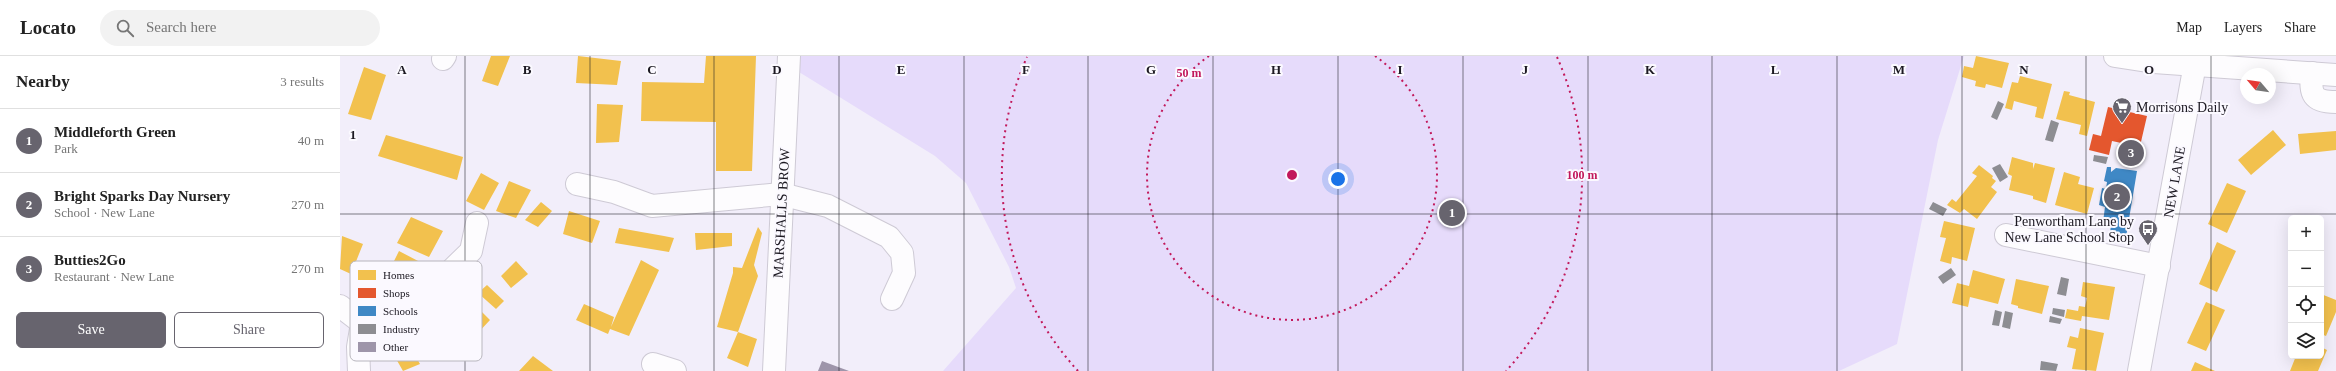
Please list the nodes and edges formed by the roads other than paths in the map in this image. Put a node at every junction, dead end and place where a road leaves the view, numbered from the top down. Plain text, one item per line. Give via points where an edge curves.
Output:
1 (789, 56) edge
2 (2115, 56) edge
3 (2195, 64) junction
4 (2312, 73) junction
5 (2336, 75) edge
6 (2336, 102) edge
7 (577, 184) dead end
8 (781, 194) junction
9 (477, 223) dead end
10 (2006, 235) dead end
11 (461, 261) edge
12 (2159, 266) junction
13 (892, 299) dead end
14 (340, 306) edge
15 (350, 314) edge
16 (359, 361) edge
17 (653, 364) dead end
18 (359, 371) edge
19 (676, 371) edge
20 (774, 371) edge
21 (2139, 371) edge

1 - 8 street, MARSHALLS BROW
2 - 3 street via 2154,62
3 - 4 street
3 - 12 street, NEW LANE
4 - 5 street
4 - 6 street via 2310,90 2316,98 2325,102
7 - 8 street via 614,192 652,206
8 - 13 street via 828,206 889,237 902,253 904,273
8 - 20 street, MARSHALLS BROW
9 - 11 street via 471,251
10 - 12 street
12 - 21 street, NEW LANE
14 - 15 street
16 - 18 street
17 - 19 street

